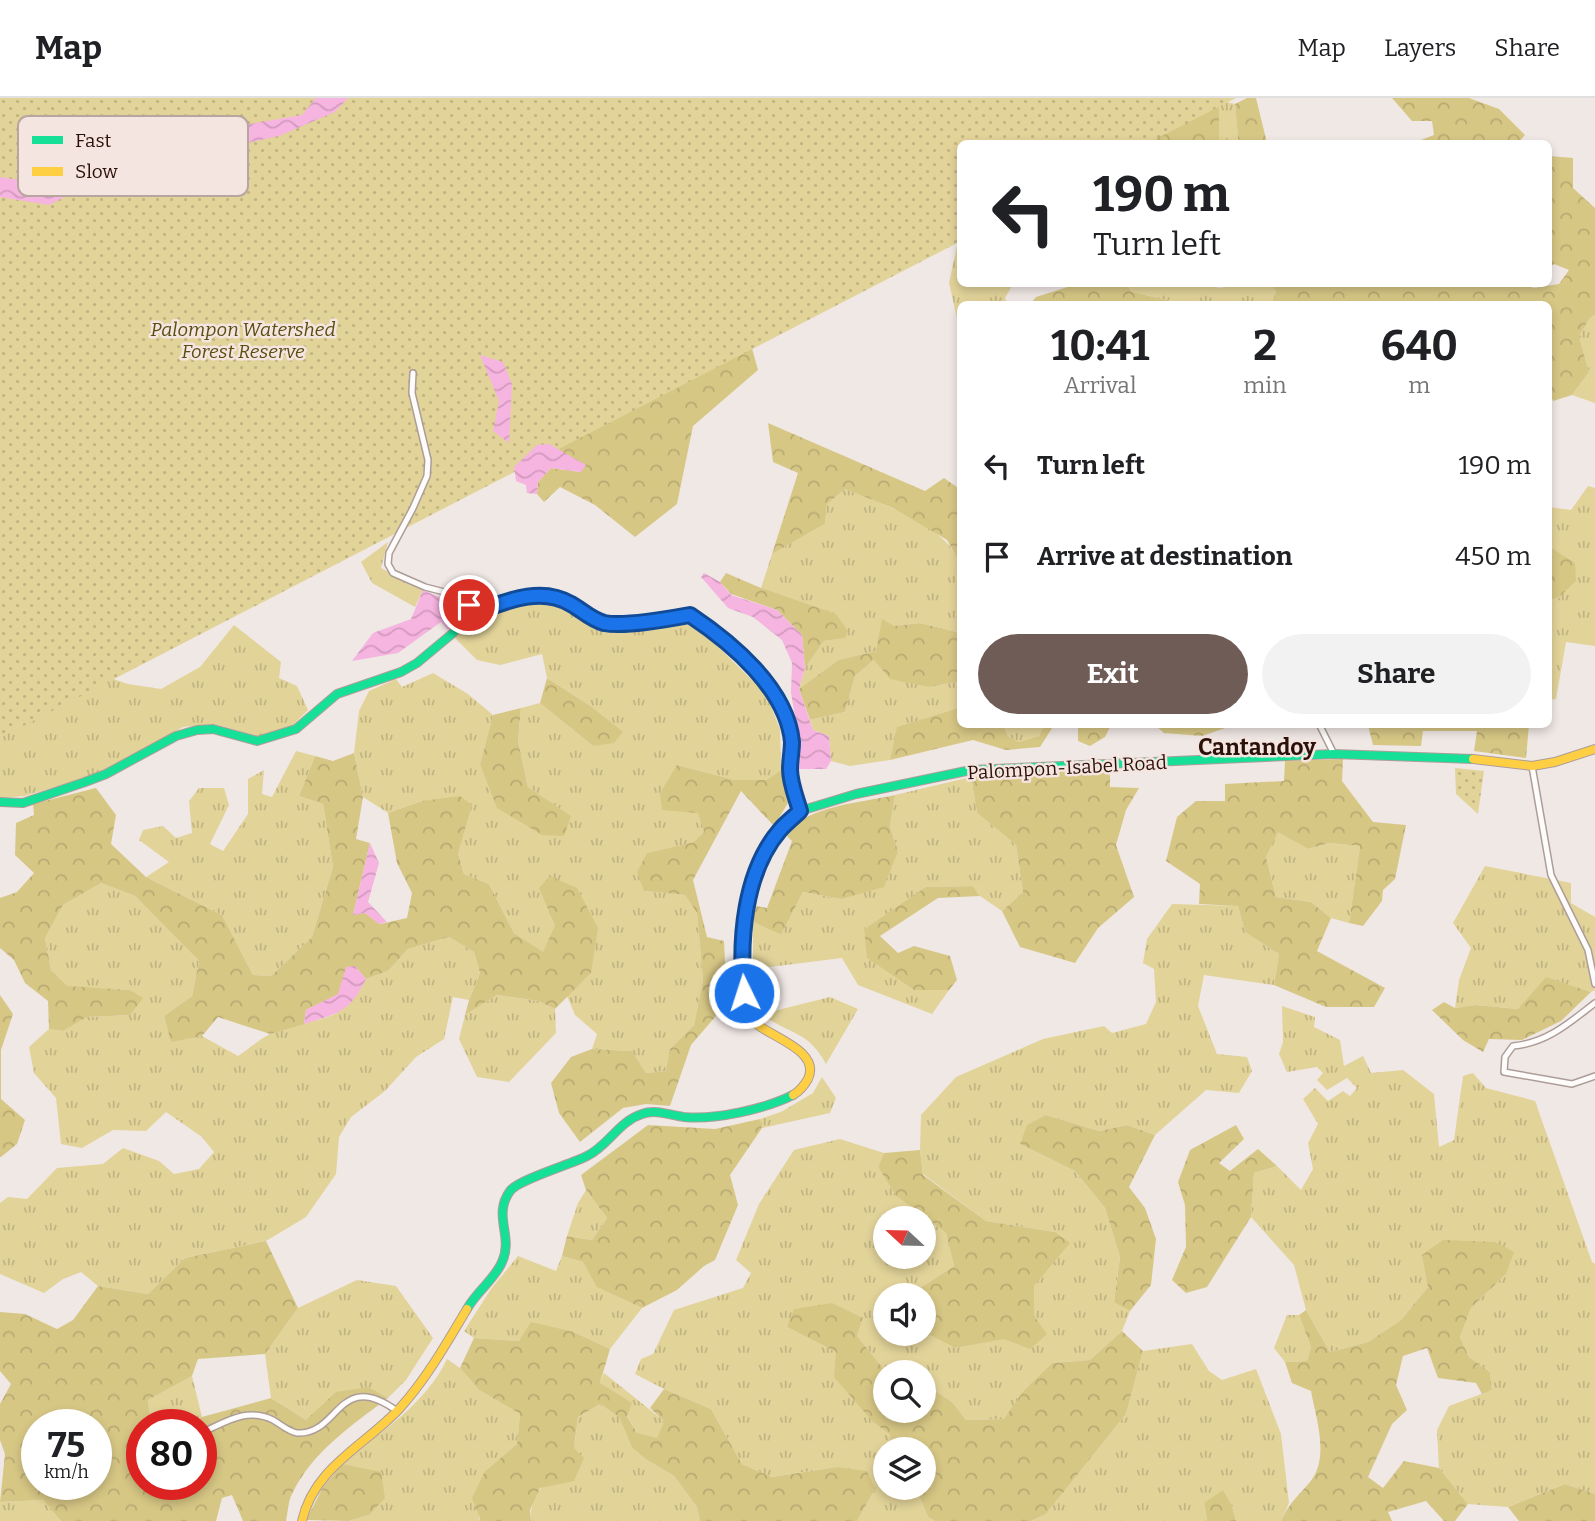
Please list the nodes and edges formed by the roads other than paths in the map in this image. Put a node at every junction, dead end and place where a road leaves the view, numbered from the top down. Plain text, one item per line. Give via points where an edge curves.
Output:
1 (413, 373) dead end
2 (477, 612) junction
3 (1321, 728) edge
4 (1595, 749) edge
5 (1334, 754) junction
6 (1532, 766) junction
7 (0, 802) edge
8 (800, 811) junction
9 (1595, 984) edge
10 (1595, 1003) edge
11 (1595, 1076) edge
12 (397, 1411) junction
13 (217, 1426) edge
14 (302, 1521) edge

1 - 2 street via 412,393 428,460 427,476 388,553 388,564 393,573 456,595
2 - 7 main road via 417,663 337,694 296,729 257,741 213,729 197,730 85,782 23,803
2 - 8 main road via 533,595 556,597 605,623 690,615 754,667 772,690 789,727 790,773
3 - 5 street
4 - 6 main road, Palompon-Isabel Road
5 - 6 main road, Palompon-Isabel Road via 1453,757
5 - 8 main road, Palompon-Isabel Road via 971,770
6 - 9 street via 1551,875 1588,950
8 - 12 main road, Palompon-Isabel Road via 763,856 741,940 749,1018 803,1052 811,1070 807,1081 789,1097 735,1114 686,1117 643,1113 590,1155 512,1187 502,1204 507,1242 502,1263 470,1303 434,1365
10 - 11 street via 1552,1036 1513,1045 1505,1057 1504,1072 1572,1084
12 - 13 street via 382,1400 358,1397 308,1431 297,1433 272,1419 248,1414
12 - 14 main road, Palompon-Isabel Road via 328,1472

